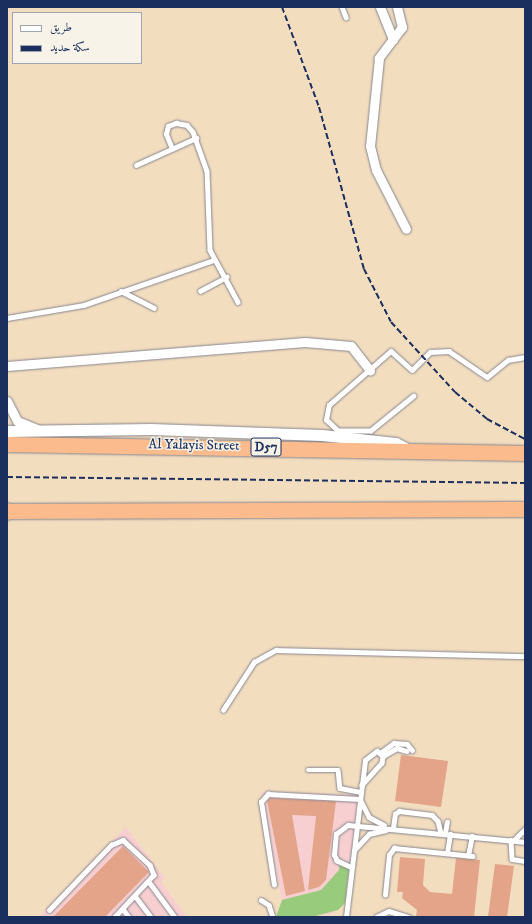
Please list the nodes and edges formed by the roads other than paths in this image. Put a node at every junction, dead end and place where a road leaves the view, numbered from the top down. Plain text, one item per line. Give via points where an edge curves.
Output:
1 (342, 7) edge
2 (380, 7) edge
3 (397, 7) edge
4 (346, 17) dead end
5 (393, 40) junction
6 (196, 138) junction
7 (172, 149) junction
8 (136, 165) dead end
9 (406, 229) dead end
10 (214, 260) junction
11 (226, 277) junction
12 (121, 291) junction
13 (200, 291) dead end
14 (238, 302) dead end
15 (154, 308) dead end
16 (7, 318) edge
17 (525, 357) edge
18 (7, 366) edge
19 (370, 370) junction
20 (414, 396) dead end
21 (7, 402) edge
22 (7, 431) edge
23 (46, 432) junction
24 (7, 444) edge
25 (409, 450) junction
26 (525, 453) edge
27 (7, 511) edge
28 (521, 512) edge
29 (525, 656) edge
30 (223, 710) dead end
31 (410, 750) dead end
32 (381, 754) junction
33 (308, 770) dead end
34 (362, 784) junction
35 (360, 792) junction
36 (360, 799) junction
37 (445, 821) dead end
38 (358, 824) junction
39 (393, 828) junction
40 (525, 829) edge
41 (444, 833) junction
42 (472, 836) junction
43 (512, 840) junction
44 (525, 842) edge
45 (355, 849) junction
46 (447, 853) junction
47 (525, 861) edge
48 (352, 868) junction
49 (150, 883) junction
50 (274, 885) dead end
51 (385, 895) dead end
52 (136, 897) junction
53 (261, 900) dead end
54 (123, 909) junction
55 (49, 910) dead end
56 (115, 917) edge
57 (129, 917) edge
58 (151, 917) edge
59 (175, 917) edge
60 (273, 917) edge
61 (346, 917) edge
62 (376, 917) edge
63 (409, 917) edge

1 - 4 lane
2 - 5 street
3 - 5 street via 402,27
5 - 9 street via 378,62 370,146 376,170
6 - 7 lane
6 - 7 lane via 187,125 173,124 166,131
6 - 10 lane via 207,171 208,238
7 - 8 lane
10 - 11 lane
10 - 12 lane
11 - 13 lane
11 - 14 lane
12 - 15 lane
12 - 16 lane via 73,308
17 - 19 lane via 508,360 487,377 449,351 430,352 412,370 393,351
18 - 19 street via 305,342 351,346
19 - 20 lane via 327,408 326,420 332,428 375,430
21 - 23 street via 17,421
22 - 23 street
23 - 25 street via 151,429 315,435 396,443
24 - 25 highway, Al Yalayis Street / D57
25 - 26 highway, Al Yalayis Street / D57
27 - 28 highway
29 - 30 lane via 276,650 254,662
31 - 32 lane via 397,748
32 - 34 lane via 380,768
32 - 34 lane via 372,752 365,760
33 - 35 lane via 338,770 340,788
34 - 35 lane
35 - 36 lane
36 - 38 lane
36 - 39 lane via 369,817
36 - 50 lane via 273,794 264,797
37 - 41 lane
38 - 39 lane
38 - 45 lane
38 - 48 lane via 341,828 336,837 335,859
39 - 41 lane
39 - 41 lane via 396,812 406,812 435,817
39 - 45 lane via 374,832
40 - 43 lane
41 - 42 lane
41 - 46 lane
42 - 43 lane
42 - 46 lane via 471,856
43 - 44 lane
43 - 47 lane via 512,859
45 - 48 lane
46 - 51 lane via 391,850
48 - 61 lane
49 - 52 lane
49 - 55 lane via 154,876 150,865 127,842 118,840
49 - 59 lane
52 - 54 lane
52 - 58 lane
53 - 60 lane via 269,905
54 - 56 lane
54 - 57 lane
62 - 63 lane via 389,911

